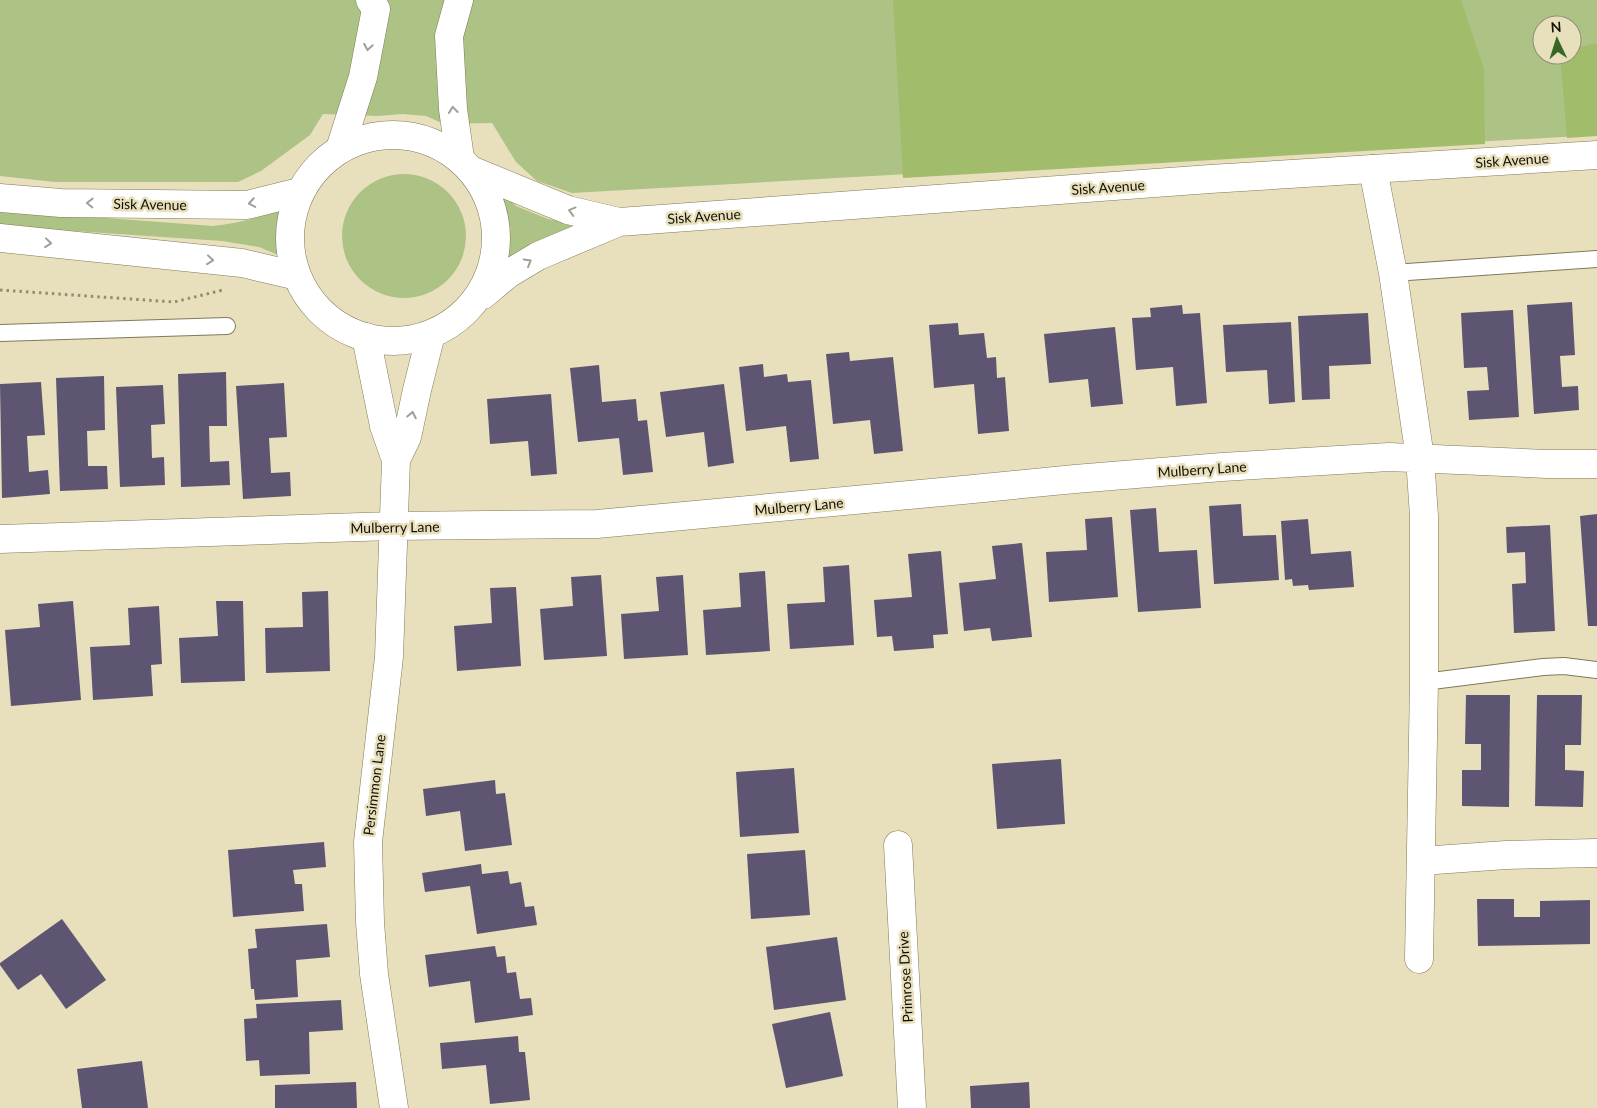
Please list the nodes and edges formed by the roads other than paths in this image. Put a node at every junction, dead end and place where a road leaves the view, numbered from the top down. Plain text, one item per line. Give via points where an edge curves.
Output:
1 (446, 0) edge
2 (459, 0) edge
3 (375, 3) edge
4 (449, 36) junction
5 (340, 149) junction
6 (1597, 155) edge
7 (466, 165) junction
8 (1373, 169) junction
9 (299, 192) junction
10 (0, 198) edge
11 (619, 222) junction
12 (0, 238) edge
13 (1597, 259) edge
14 (1393, 273) junction
15 (296, 276) junction
16 (475, 302) junction
17 (227, 326) dead end
18 (0, 333) edge
19 (432, 334) junction
20 (366, 338) junction
21 (1420, 458) junction
22 (396, 460) junction
23 (1597, 464) edge
24 (392, 526) junction
25 (0, 539) edge
26 (1597, 670) edge
27 (1424, 682) junction
28 (898, 845) dead end
29 (1597, 853) edge
30 (1421, 861) junction
31 (1419, 959) dead end
32 (394, 1108) edge
33 (912, 1108) edge

1 - 4 street
2 - 4 street
3 -> 5 street via 363,78
7 -> 4 street via 453,109
5 - 7 street, Sisk Avenue via 369,137 401,134 432,142
5 - 9 street, Sisk Avenue via 316,168
6 - 8 street, Sisk Avenue
11 -> 7 street, Sisk Avenue via 568,210
7 - 16 street, Sisk Avenue via 490,201 497,236 492,270
8 - 11 street, Sisk Avenue
8 - 14 street
9 -> 10 street, Sisk Avenue via 247,205 61,203
9 - 15 street, Sisk Avenue via 291,220 289,248
16 -> 11 street, Sisk Avenue via 508,274 538,256
12 -> 15 street via 242,263
13 - 14 lane
14 - 21 street
15 - 20 street, Sisk Avenue via 324,315 344,329
16 - 19 street, Sisk Avenue
17 - 18 lane
19 - 20 street, Sisk Avenue via 399,341
22 -> 19 street, Persimmon Lane via 407,437
20 - 22 street, Persimmon Lane via 384,426
21 - 23 street, Mulberry Lane
21 - 24 street, Mulberry Lane via 1148,473 597,524
21 - 27 street via 1424,516
22 - 24 street, Persimmon Lane
24 - 25 street, Mulberry Lane
24 - 32 street, Persimmon Lane via 389,657 368,842 374,974
26 - 27 lane via 1543,667
27 - 30 street
28 - 33 street, Primrose Drive
29 - 30 street
30 - 31 street

